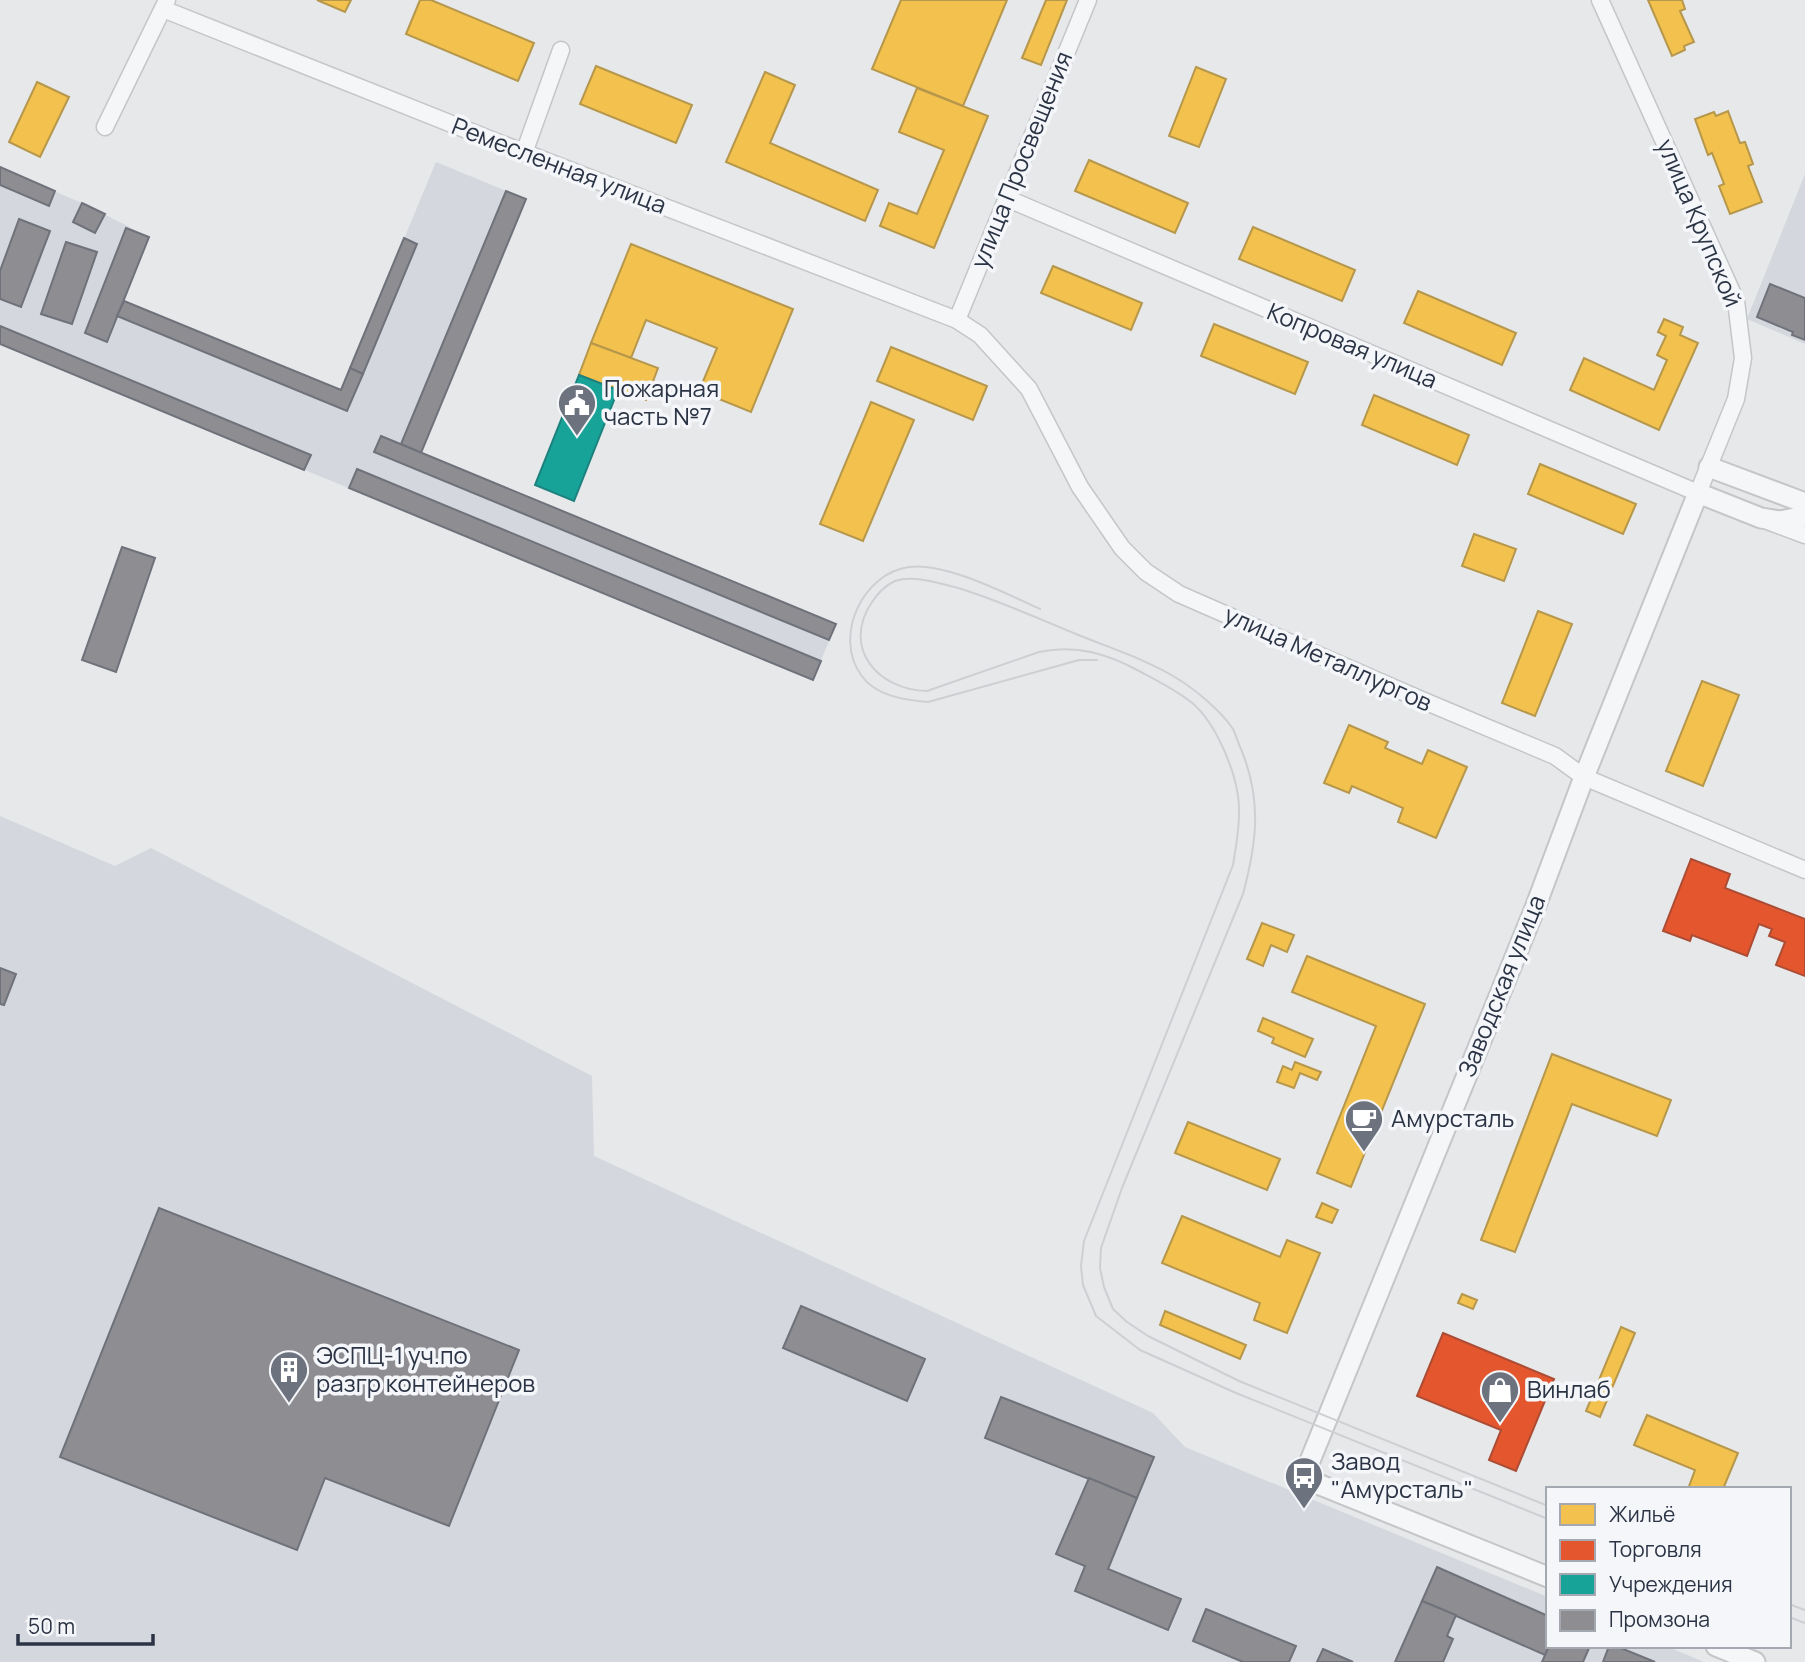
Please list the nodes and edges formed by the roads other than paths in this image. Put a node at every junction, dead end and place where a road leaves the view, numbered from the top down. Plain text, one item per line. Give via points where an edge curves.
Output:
1 (1088, 0) edge
2 (1600, 0) edge
3 (165, 4) edge
4 (561, 50) dead end
5 (105, 127) dead end
6 (524, 153) junction
7 (1006, 198) junction
8 (957, 320) junction
9 (1709, 467) junction
10 (1698, 493) junction
11 (1801, 499) edge
12 (1805, 516) edge
13 (1761, 518) junction
14 (1805, 535) edge
15 (1584, 776) junction
16 (1805, 870) edge
17 (1546, 1576) edge
18 (1721, 1648) edge
19 (1755, 1662) edge

1 - 7 street, улица Просвещения
2 - 9 street, улица Крупской via 1736,300 1743,358 1736,399
3 - 5 street
3 - 6 street, Ремесленная улица
4 - 6 street
6 - 8 street, Ремесленная улица
7 - 8 street, улица Просвещения
7 - 10 street, Копровая улица
8 - 15 street, улица Металлургов via 980,335 1030,389 1080,487 1122,548 1146,572 1191,600 1555,756
9 - 10 street, улица Крупской
9 - 11 street
10 - 13 street
10 - 15 street, Заводская улица
12 - 13 street via 1780,521
13 - 14 street
15 - 16 street, улица Металлургов
15 - 17 street, Заводская улица via 1535,908 1303,1478
18 - 19 street

